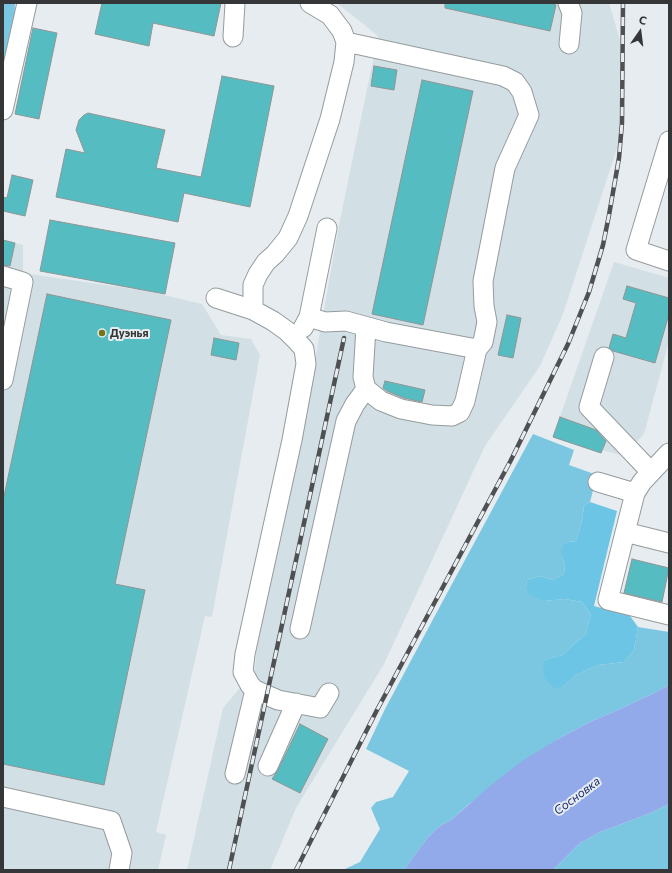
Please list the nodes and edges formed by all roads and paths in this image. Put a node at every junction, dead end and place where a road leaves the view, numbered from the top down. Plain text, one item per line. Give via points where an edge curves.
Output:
1 (27, 3) edge
2 (235, 3) edge
3 (310, 3) edge
4 (568, 3) edge
5 (233, 37) dead end
6 (346, 42) junction
7 (569, 44) dead end
8 (3, 110) edge
9 (668, 145) edge
10 (327, 228) dead end
11 (669, 261) edge
12 (3, 276) edge
13 (216, 298) dead end
14 (253, 310) junction
15 (309, 317) junction
16 (366, 327) junction
17 (296, 340) junction
18 (477, 349) junction
19 (604, 356) dead end
20 (3, 380) edge
21 (366, 389) junction
22 (669, 453) edge
23 (651, 472) junction
24 (598, 482) dead end
25 (635, 493) junction
26 (625, 532) junction
27 (669, 543) edge
28 (669, 615) edge
29 (300, 629) dead end
30 (255, 690) junction
31 (329, 693) dead end
32 (296, 703) junction
33 (268, 766) dead end
34 (234, 774) dead end
35 (3, 797) edge
36 (118, 870) edge

1 - 8 street
2 - 5 street
3 - 6 street via 330,15 342,31
4 - 7 street via 572,13
6 - 14 street via 344,62 330,119 303,202 288,238 258,274 253,285
6 - 18 street via 503,76 515,82 522,92 529,115 505,168 483,281 487,322 483,342
9 - 11 street via 636,250
10 - 15 street
12 - 20 street via 23,282
13 - 14 street
14 - 17 street via 273,321
15 - 16 street via 325,322 346,320
15 - 17 street
16 - 18 street
16 - 21 street via 363,377
17 - 30 street via 304,349 306,364 245,654 243,672
18 - 21 street via 465,401 460,412 452,416 401,409 381,401
19 - 23 street via 589,407
21 - 29 street via 346,421
22 - 23 street
23 - 25 street
24 - 25 street
25 - 26 street
26 - 27 street
26 - 28 street via 608,600
30 - 32 street via 278,700
30 - 34 street
31 - 32 street via 320,708
32 - 33 street
35 - 36 street via 111,821 122,853

